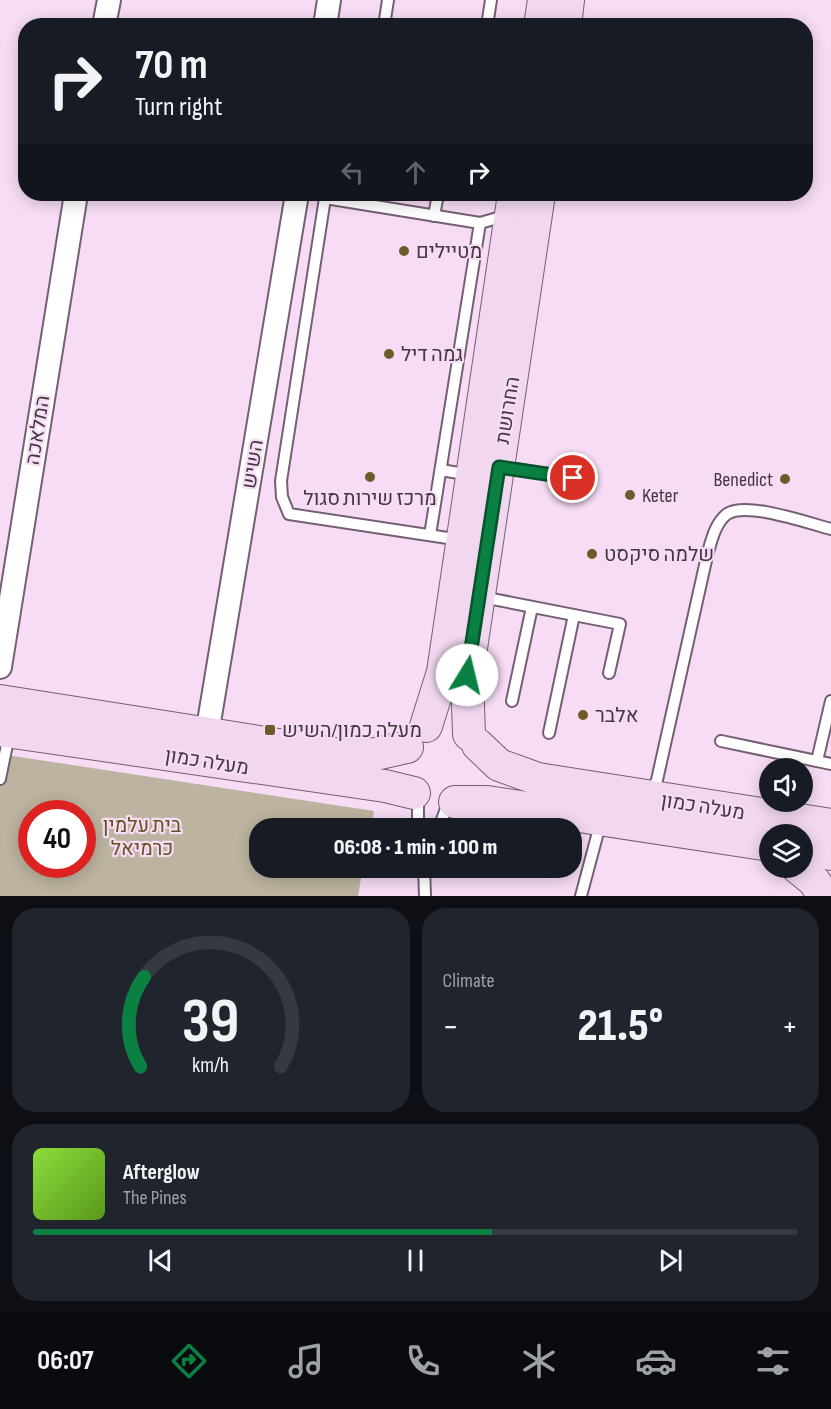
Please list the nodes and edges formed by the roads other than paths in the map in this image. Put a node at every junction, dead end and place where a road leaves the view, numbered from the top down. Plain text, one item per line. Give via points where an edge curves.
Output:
1 (109, 0) edge
2 (329, 0) edge
3 (388, 0) edge
4 (491, 0) edge
5 (544, 0) edge
6 (568, 0) edge
7 (106, 18) edge
8 (326, 18) edge
9 (385, 18) edge
10 (488, 18) edge
11 (541, 18) edge
12 (566, 18) edge
13 (74, 201) edge
14 (296, 201) edge
15 (325, 201) edge
16 (353, 201) edge
17 (437, 201) edge
18 (538, 201) edge
19 (513, 204) edge
20 (434, 216) junction
21 (480, 223) junction
22 (467, 406) junction
23 (441, 470) junction
24 (485, 471) junction
25 (573, 478) dead end
26 (831, 529) edge
27 (430, 535) junction
28 (462, 540) junction
29 (479, 597) junction
30 (532, 607) junction
31 (574, 615) junction
32 (0, 667) edge
33 (609, 673) dead end
34 (0, 701) edge
35 (512, 701) dead end
36 (831, 701) edge
37 (5, 731) edge
38 (549, 733) dead end
39 (207, 734) junction
40 (416, 737) junction
41 (473, 739) junction
42 (721, 741) dead end
43 (817, 761) junction
44 (831, 764) edge
45 (0, 780) edge
46 (416, 795) junction
47 (447, 811) edge
48 (644, 811) junction
49 (417, 818) edge
50 (601, 819) junction
51 (831, 825) edge
52 (759, 845) edge
53 (813, 852) edge
54 (831, 854) edge
55 (425, 878) edge
56 (810, 878) edge
57 (425, 896) edge
58 (581, 896) edge
59 (824, 896) edge

1 - 7 street
2 - 8 street
3 - 9 lane
4 - 10 lane
5 - 11 main road
6 - 12 main road
13 - 32 street, המלאכה
14 - 39 street, השיש
15 - 27 lane via 281,482 282,498 290,514
16 - 20 lane
17 - 20 lane
18 - 24 main road, החרושת
19 - 21 lane
19 - 22 main road, החרושת
20 - 21 lane
21 - 22 lane
22 - 23 lane
22 - 24 main road, החרושת
23 - 24 lane
23 - 27 lane
24 - 25 lane
24 - 28 main road, החרושת
24 - 29 main road, החרושת
26 - 48 lane via 742,508 725,516 719,524 707,556 657,780
27 - 28 lane
28 - 40 main road, החרושת via 443,672
29 - 30 lane
29 - 41 main road, החרושת via 467,675
30 - 31 lane
30 - 35 lane
31 - 33 lane via 620,624
31 - 38 lane
34 - 39 main road, מעלה כמון
36 - 43 lane
37 - 45 lane
37 - 46 main road, מעלה כמון via 385,786
39 - 40 main road, מעלה כמון via 341,755 376,754
40 - 41 main road via 439,723 457,726
40 - 46 main road via 402,755 401,769 405,782
41 - 47 main road via 482,758 477,784
41 - 48 main road, מעלה כמון via 499,765 520,774
42 - 43 lane
43 - 44 lane
46 - 47 main road
46 - 49 lane
47 - 50 main road, מעלה כמון via 487,802
48 - 50 main road, מעלה כמון
48 - 51 main road, מעלה כמון
48 - 52 main road, מעלה כמון
50 - 58 lane
53 - 54 main road
55 - 57 lane
56 - 59 main road

